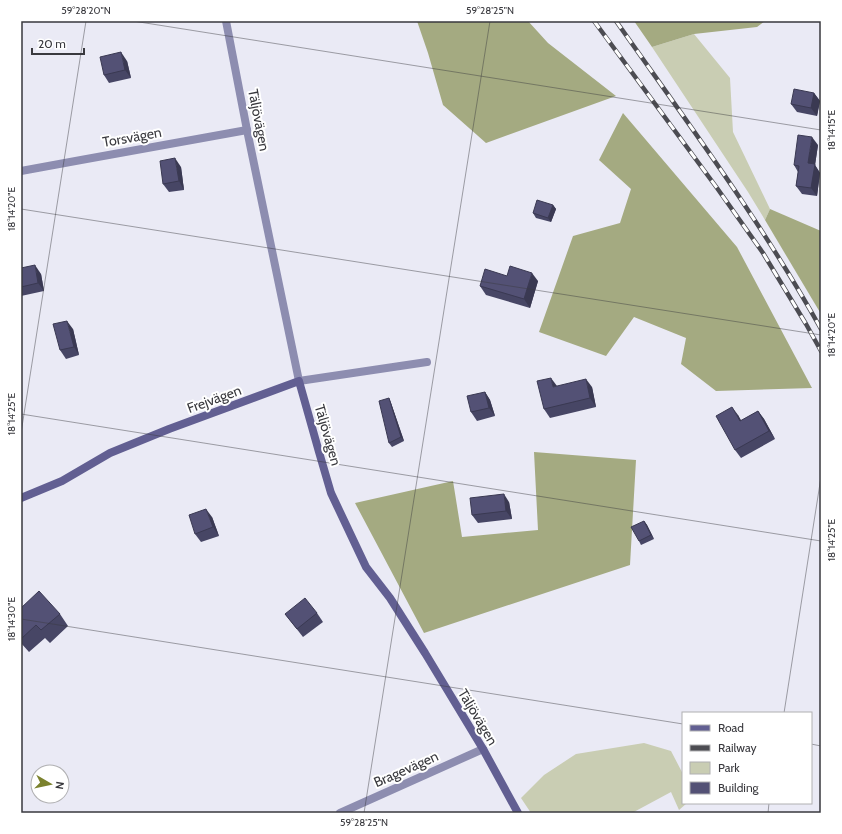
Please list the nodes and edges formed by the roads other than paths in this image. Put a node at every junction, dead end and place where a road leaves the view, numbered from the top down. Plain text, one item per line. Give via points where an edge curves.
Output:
1 (226, 21) edge
2 (247, 130) junction
3 (21, 171) edge
4 (427, 362) dead end
5 (299, 381) junction
6 (21, 498) edge
7 (482, 749) junction
8 (340, 813) edge
9 (518, 813) edge

1 - 2 street, Täljövägen
2 - 3 street, Torsvägen
2 - 5 street, Täljövägen
4 - 5 street, Frejvägen
5 - 6 street, Frejvägen via 110,453 62,481
5 - 7 street, Täljövägen via 331,493 363,561 398,610
7 - 8 street, Bragevägen
7 - 9 street, Täljövägen

